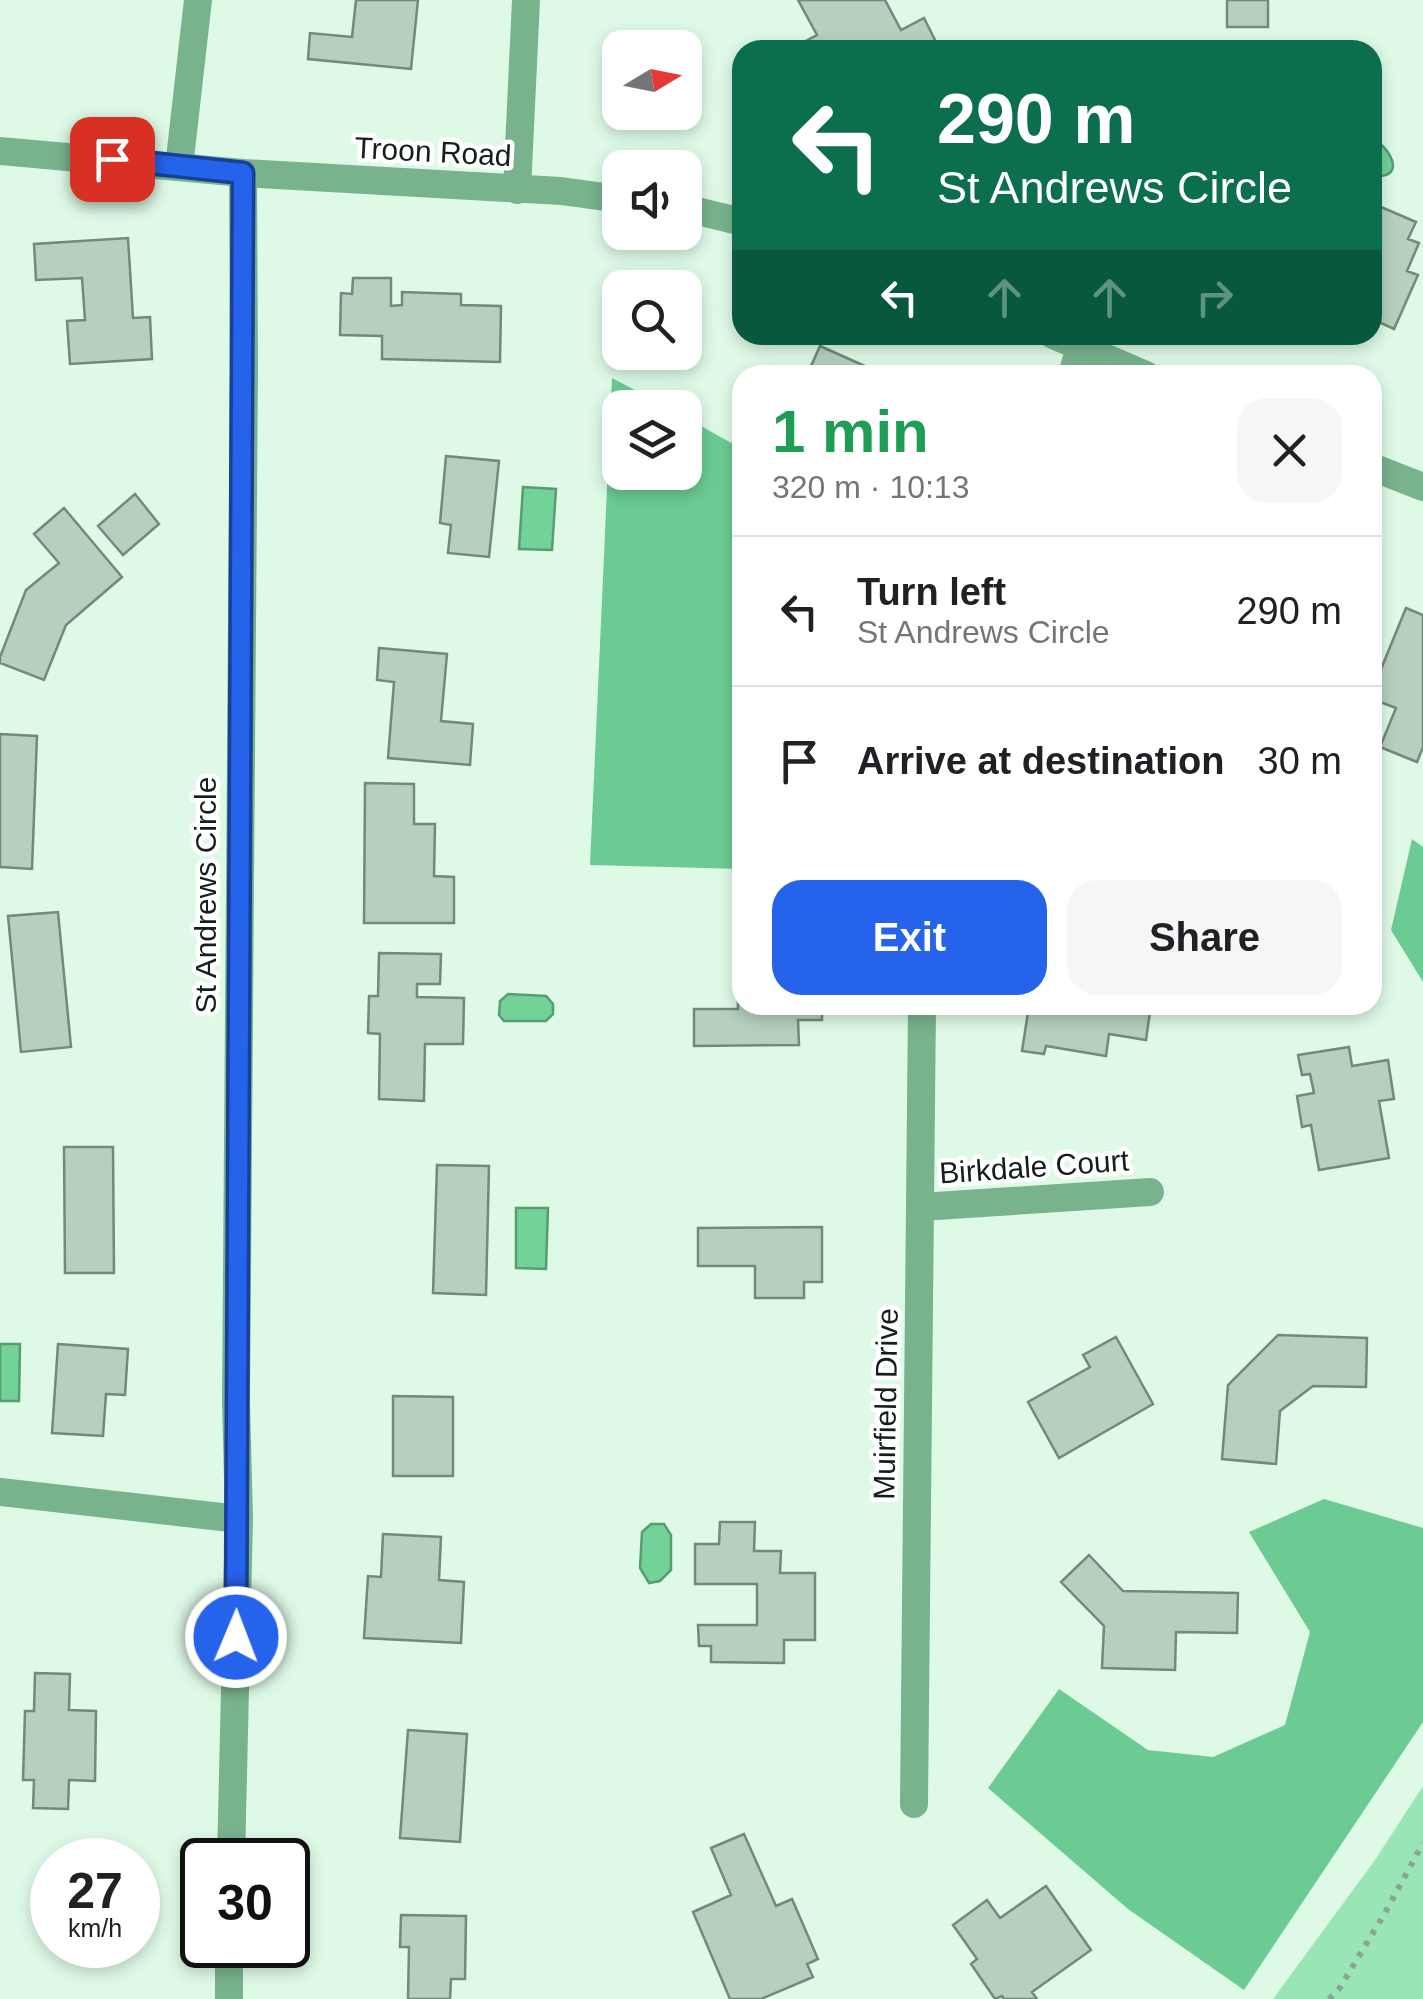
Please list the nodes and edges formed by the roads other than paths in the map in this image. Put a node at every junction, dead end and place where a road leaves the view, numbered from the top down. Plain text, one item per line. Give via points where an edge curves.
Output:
1 (198, 0) edge
2 (526, 0) edge
3 (0, 151) edge
4 (180, 166) junction
5 (243, 173) junction
6 (517, 190) junction
7 (602, 197) edge
8 (702, 212) edge
9 (732, 220) edge
10 (1075, 345) edge
11 (1080, 347) junction
12 (1075, 365) edge
13 (1122, 365) edge
14 (1382, 471) edge
15 (1423, 487) edge
16 (922, 1015) edge
17 (1150, 1192) dead end
18 (921, 1207) junction
19 (0, 1492) edge
20 (239, 1519) junction
21 (914, 1804) dead end
22 (232, 1838) edge
23 (230, 1968) edge
24 (229, 1999) edge

1 - 4 street
2 - 6 street
3 - 4 street
4 - 5 street
5 - 6 street, Troon Road
5 - 20 street, St Andrews Circle
6 - 7 street, Troon Road
8 - 9 street
10 - 11 street
11 - 12 street
11 - 13 street
14 - 15 street
16 - 18 street, Muirfield Drive
17 - 18 street, Birkdale Court
18 - 21 street, Muirfield Drive
19 - 20 street
20 - 22 street, St Andrews Circle
23 - 24 street

